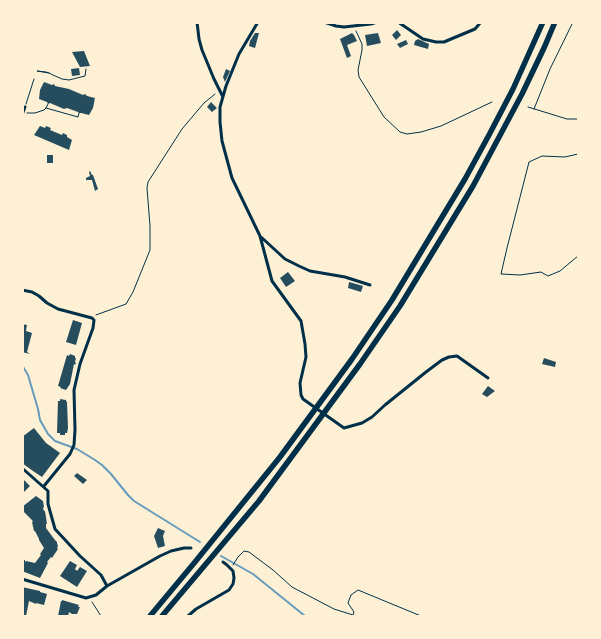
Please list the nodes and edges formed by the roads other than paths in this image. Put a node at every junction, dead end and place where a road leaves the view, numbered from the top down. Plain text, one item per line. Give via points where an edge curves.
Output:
1 (197, 22) edge
2 (258, 22) edge
3 (324, 22) edge
4 (377, 22) edge
5 (398, 22) edge
6 (481, 22) edge
7 (544, 22) edge
8 (554, 22) edge
9 (223, 97) junction
10 (26, 107) road end
11 (23, 114) edge
12 (260, 236) junction
13 (370, 285) dead end
14 (22, 290) edge
15 (488, 378) dead end
16 (22, 468) edge
17 (44, 486) junction
18 (191, 548) dead end
19 (222, 562) dead end
20 (22, 579) edge
21 (106, 586) junction
22 (150, 616) edge
23 (162, 616) edge
24 (188, 616) edge

1 - 9 street via 202,50
2 - 9 street via 239,54
3 - 4 street via 336,26
5 - 6 street via 423,39 444,42
7 - 22 highway via 465,179 392,300 280,457
8 - 23 highway via 522,94 473,186 400,306 259,501
9 - 12 street via 220,122 226,160 237,191
10 - 11 street
12 - 13 street via 285,259 298,266
12 - 15 street via 272,281 301,322 306,357 300,383 301,395 344,428 372,417 426,372 450,357 457,356
14 - 17 street via 32,292 58,309 94,320 74,390 74,445
16 - 17 street
17 - 21 street via 48,491 55,529 101,575
18 - 21 street via 160,556
19 - 24 street via 233,571 233,584
20 - 21 street via 86,598 96,595

